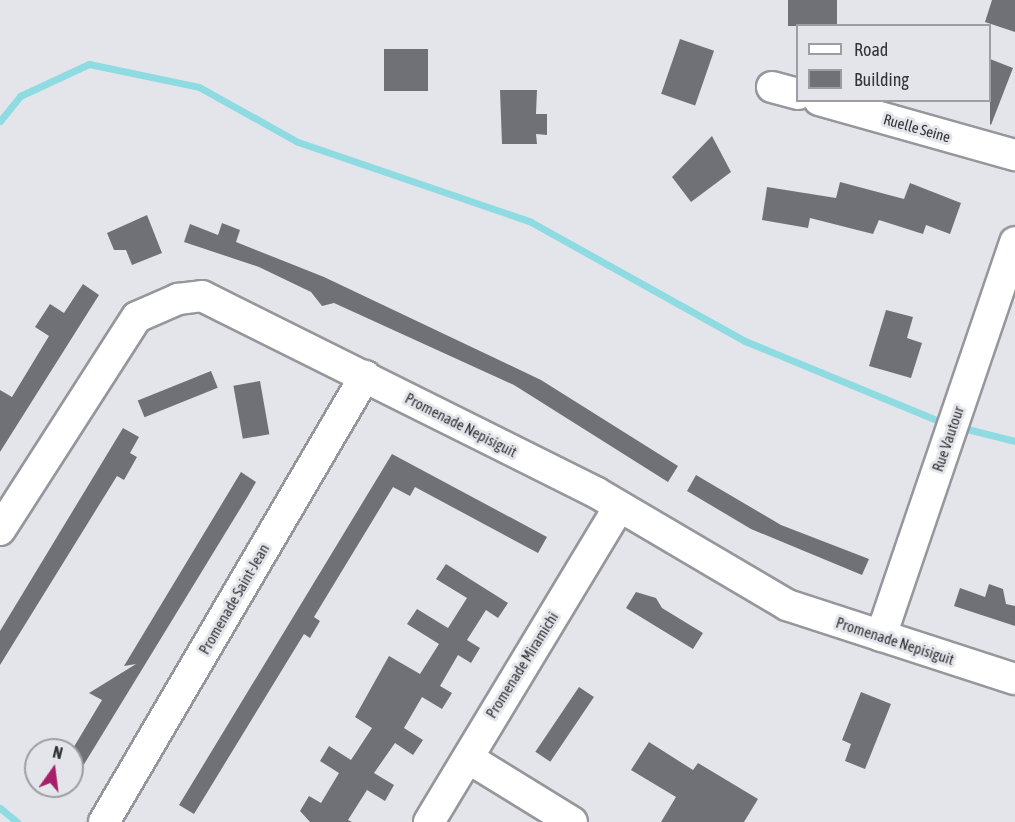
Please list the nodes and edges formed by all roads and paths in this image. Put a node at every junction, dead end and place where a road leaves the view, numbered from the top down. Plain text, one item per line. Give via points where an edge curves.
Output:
1 (826, 102) edge
2 (1015, 155) edge
3 (1015, 242) edge
4 (365, 376) junction
5 (618, 509) junction
6 (0, 530) edge
7 (880, 636) junction
8 (1015, 679) edge
9 (468, 758) junction
10 (104, 822) edge
11 (429, 822) edge
12 (572, 822) edge

1 - 2 street, Ruelle Seine
3 - 7 street, Rue Vautour
4 - 5 street, Promenade Nepisiguit
4 - 6 street, Promenade Nepisiguit via 202,296 151,308 137,317
4 - 10 street, Promenade Saint-Jean
5 - 7 street, Promenade Nepisiguit via 787,605
5 - 9 street, Promenade Miramichi
7 - 8 street, Promenade Nepisiguit
9 - 11 street, Promenade Miramichi
9 - 12 street

